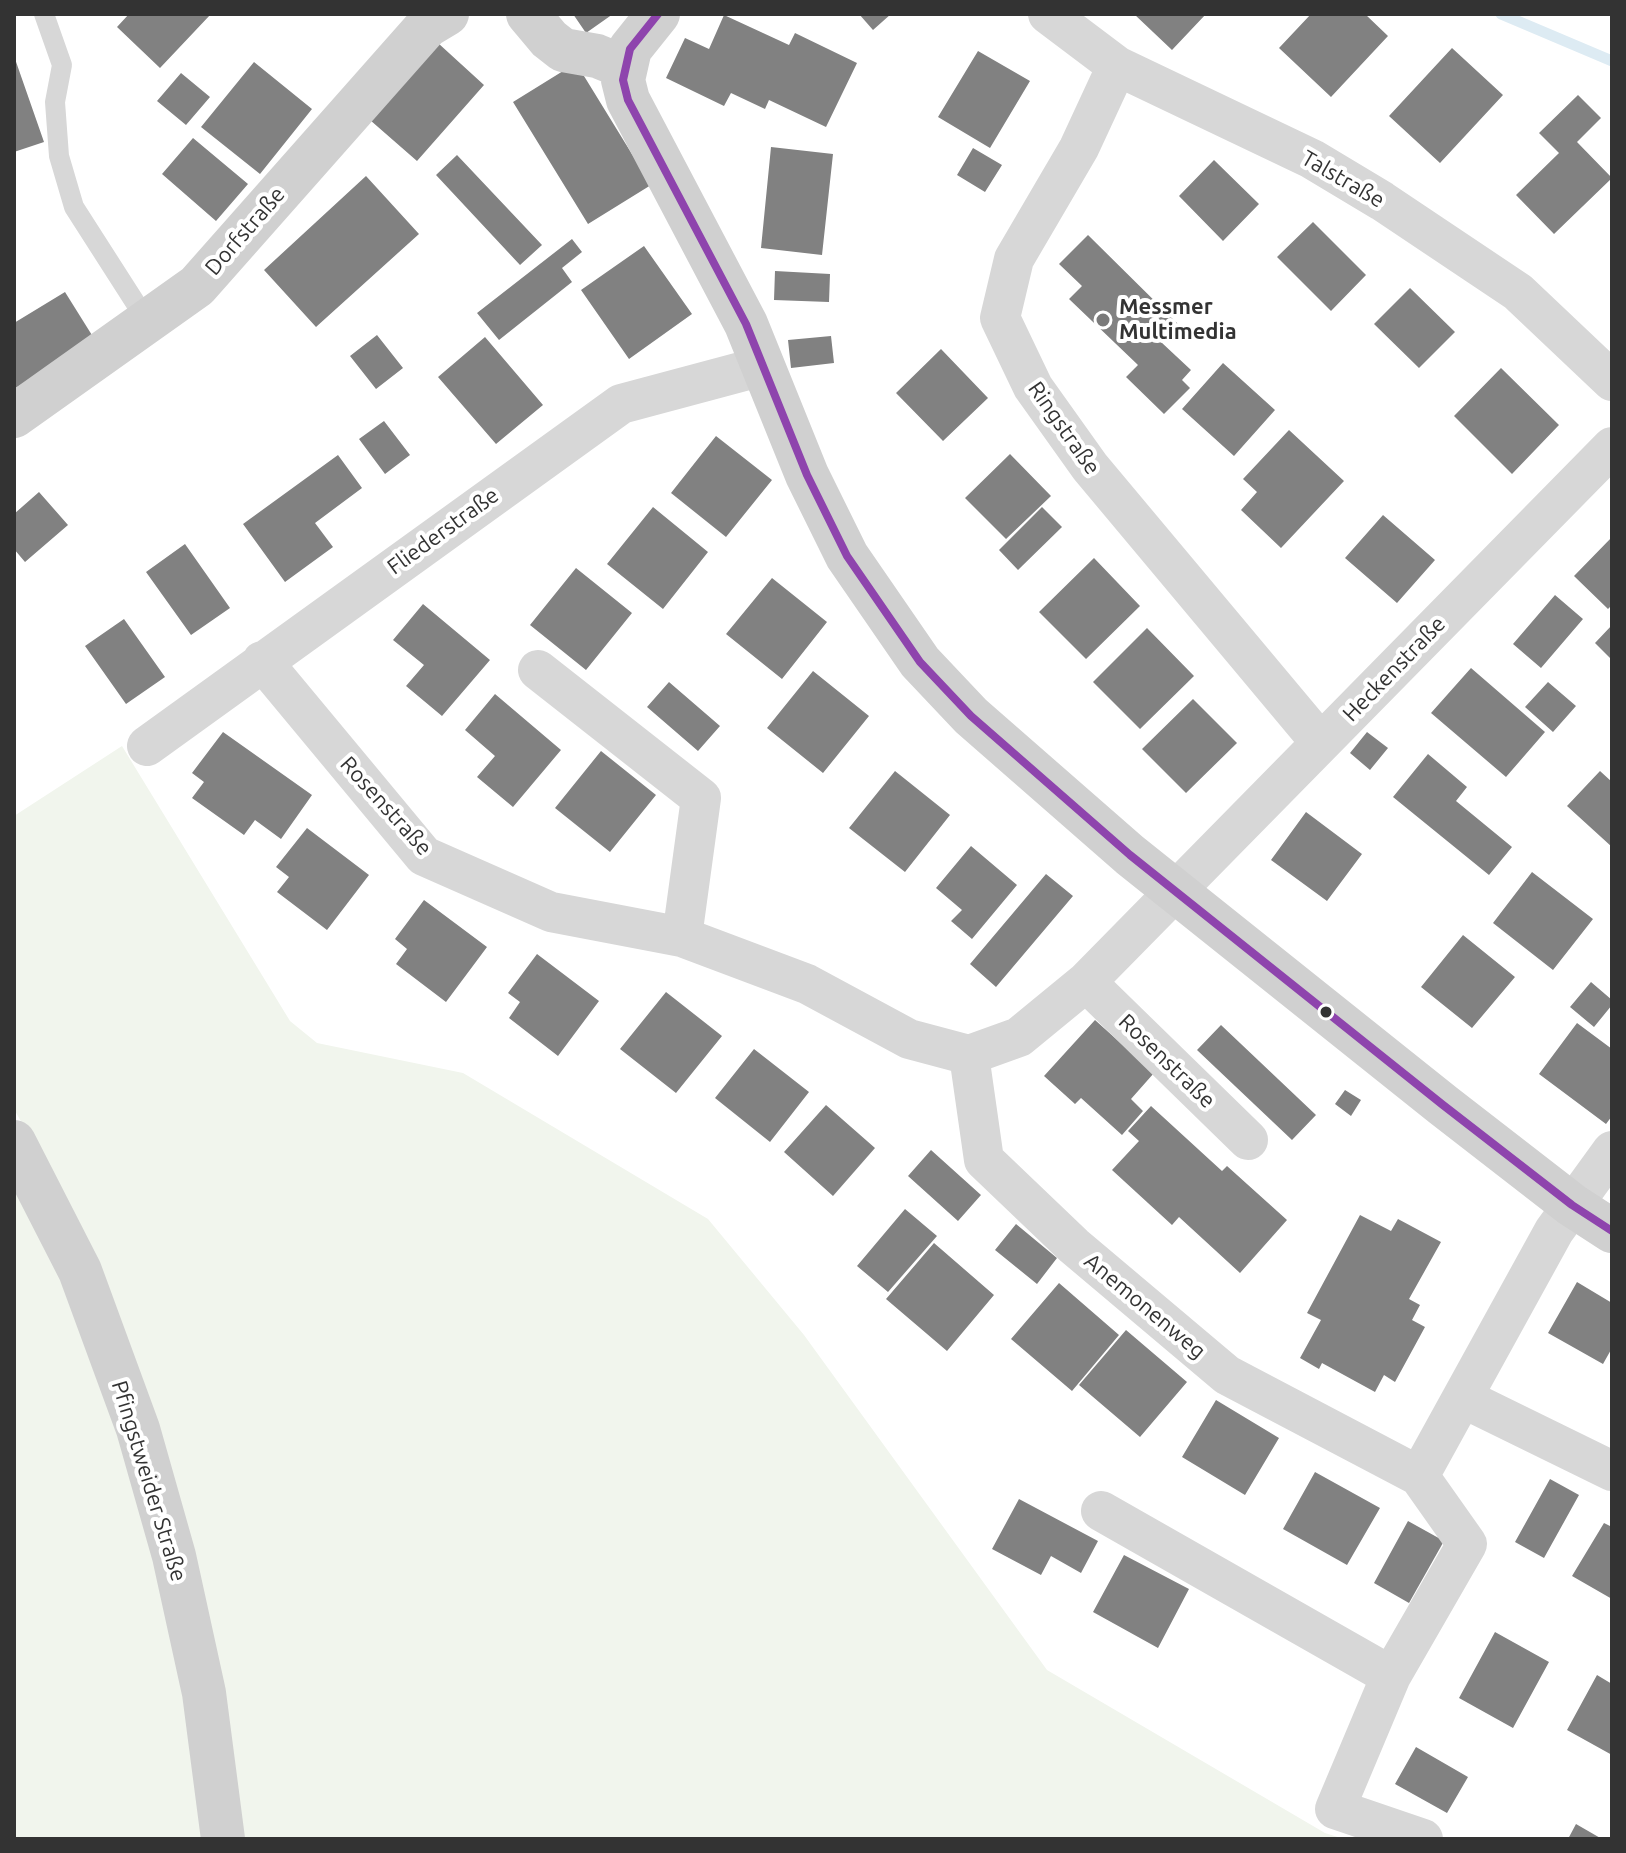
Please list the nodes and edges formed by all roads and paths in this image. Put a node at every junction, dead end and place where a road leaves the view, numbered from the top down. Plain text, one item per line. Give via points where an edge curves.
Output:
1 (44, 14) edge
2 (447, 14) edge
3 (528, 14) edge
4 (658, 14) edge
5 (1048, 14) edge
6 (1117, 66) junction
7 (624, 67) junction
8 (147, 321) junction
9 (763, 366) junction
10 (1612, 381) edge
11 (14, 416) edge
12 (1612, 447) edge
13 (262, 661) junction
14 (538, 670) dead end
15 (1321, 743) junction
16 (147, 746) dead end
17 (1173, 889) junction
18 (682, 937) junction
19 (1086, 982) junction
20 (969, 1055) junction
21 (1248, 1140) dead end
22 (14, 1142) edge
23 (1612, 1151) edge
24 (1572, 1205) junction
25 (1612, 1231) edge
26 (1463, 1398) junction
27 (1612, 1471) edge
28 (1419, 1476) junction
29 (1101, 1511) dead end
30 (1391, 1676) junction
31 (223, 1839) edge
32 (1423, 1839) edge

1 - 8 lane via 62,65 56,118 59,156 74,207
2 - 8 street, Dorfstraße via 427,26 197,286
3 - 7 street via 563,50
4 - 7 street via 630,49
5 - 6 street, Talstraße
6 - 10 street, Talstraße via 1312,159 1382,201 1518,292
6 - 15 street, Ringstraße via 1079,148 1014,259 1000,318 1033,387 1090,467
7 - 9 street via 628,100
8 - 11 street, Dorfstraße
9 - 13 street, Fliederstraße via 621,404
9 - 17 street via 847,556 920,662 1045,783
12 - 15 street, Heckenstraße
13 - 16 street, Fliederstraße
13 - 18 street, Rosenstraße via 424,856 551,912
14 - 18 street via 701,798
15 - 17 street, Heckenstraße
17 - 19 street
17 - 24 street
18 - 20 street, Rosenstraße via 807,984 909,1039
19 - 20 street via 1019,1037
19 - 21 street, Rosenstraße
20 - 28 street, Anemonenweg via 984,1160 1074,1246 1227,1375
22 - 31 street, Pfingstweider Straße via 80,1271 138,1429 174,1556 204,1693
23 - 24 street
24 - 25 street
24 - 26 street
26 - 27 street
26 - 28 street
28 - 30 street, Anemonenweg via 1467,1544
29 - 30 street
30 - 32 street, Anemonenweg via 1335,1809

